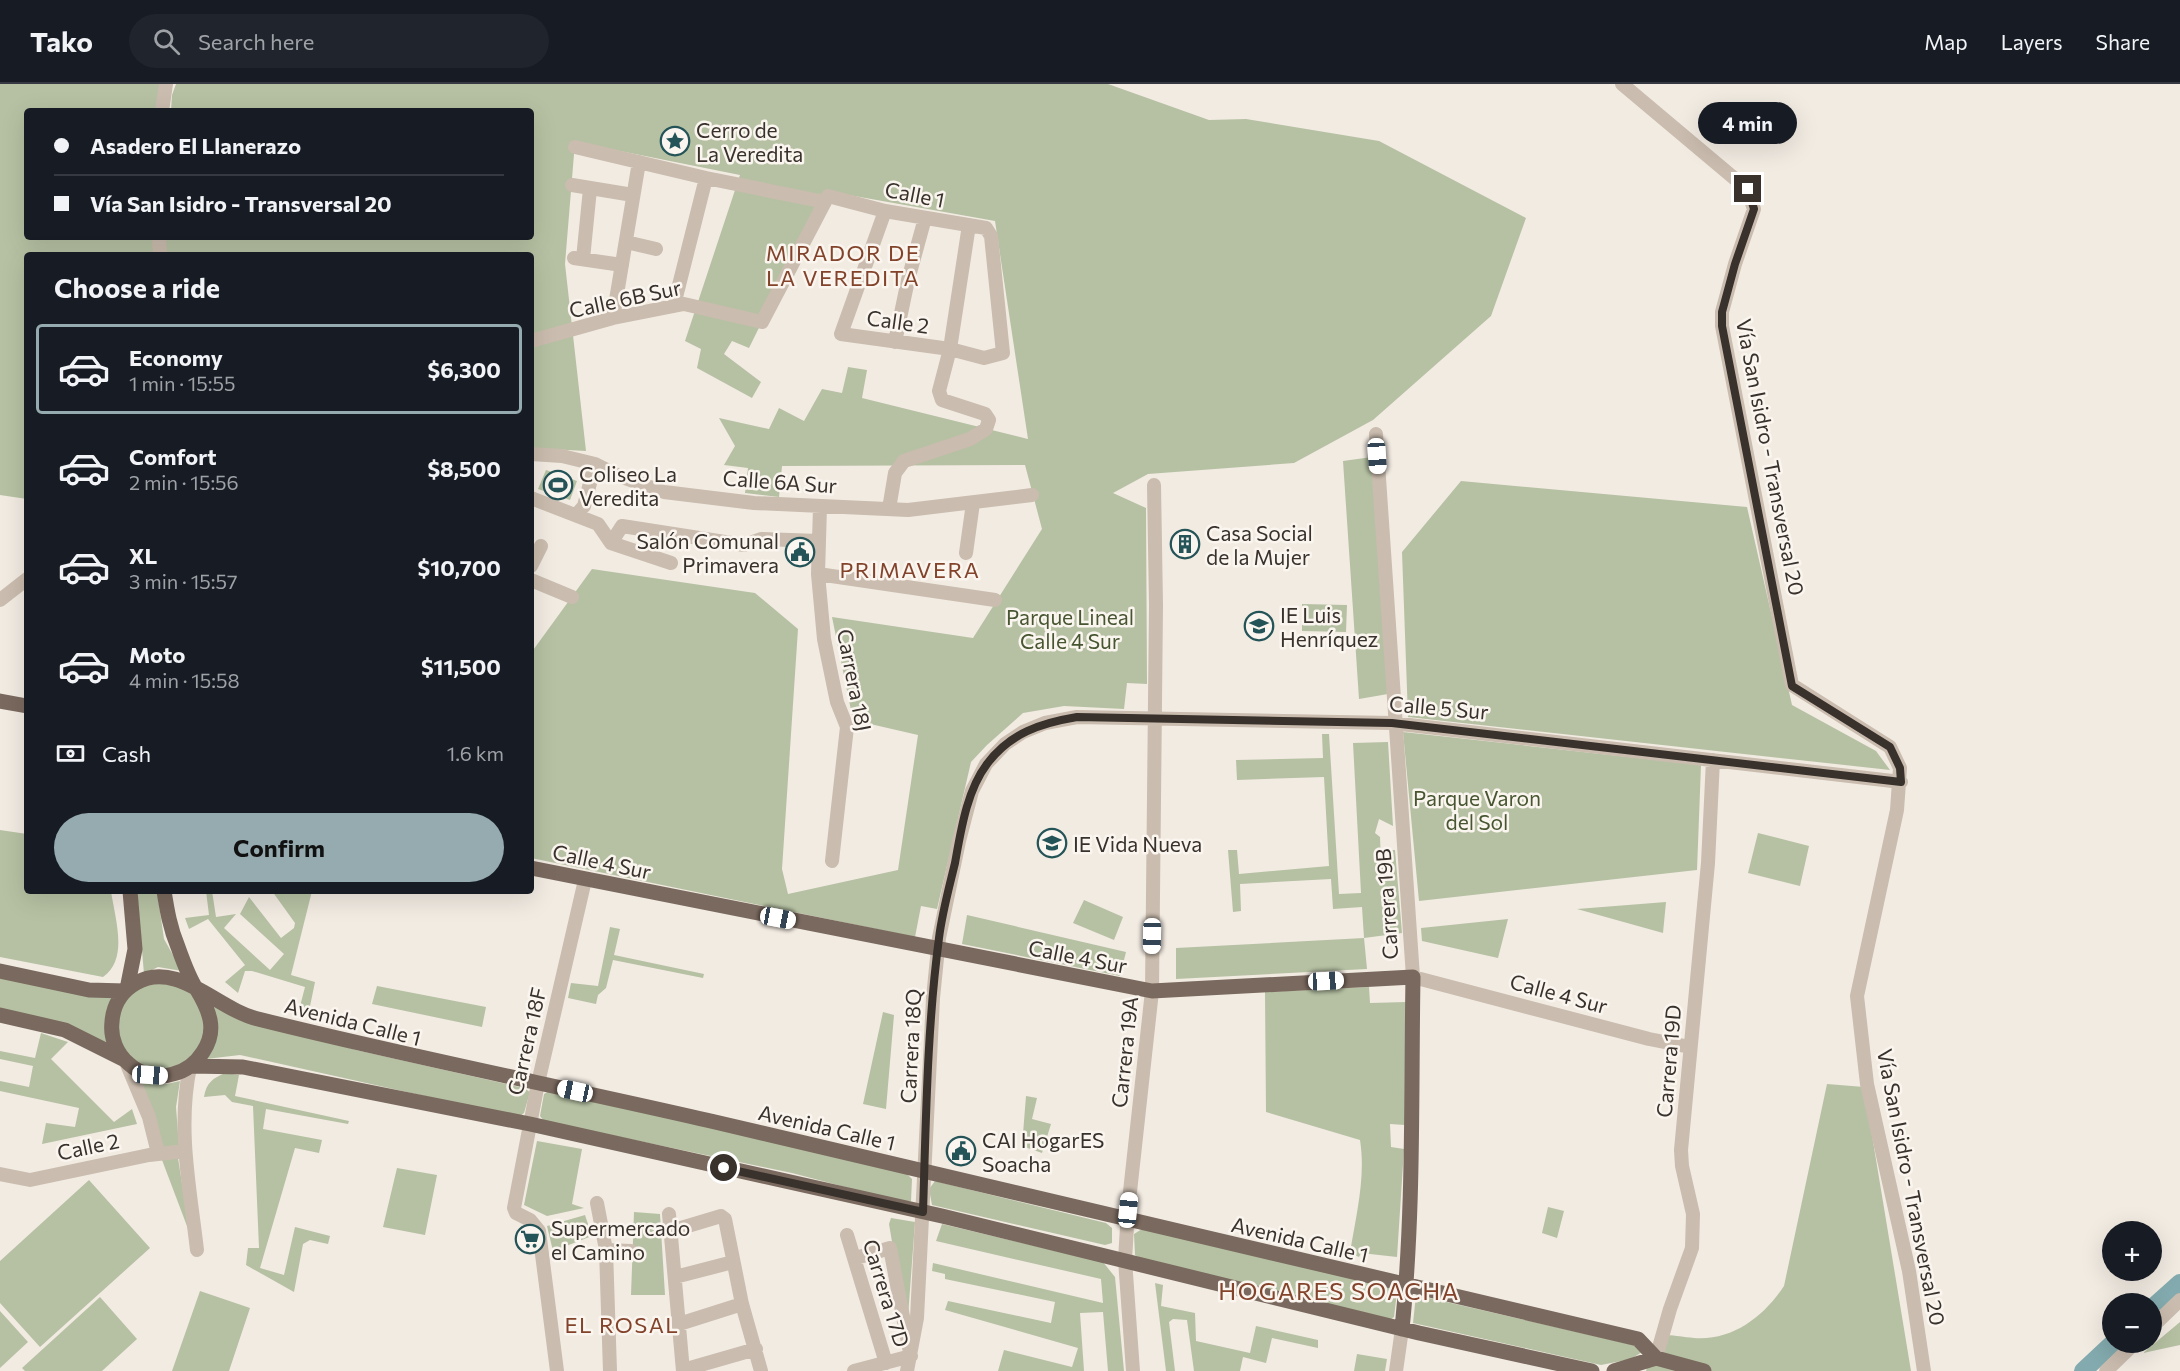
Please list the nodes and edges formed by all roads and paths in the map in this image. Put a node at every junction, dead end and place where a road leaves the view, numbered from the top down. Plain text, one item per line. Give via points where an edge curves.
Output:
1 (166, 84) edge
2 (1622, 84) edge
3 (162, 108) edge
4 (575, 147) dead end
5 (639, 162) junction
6 (706, 178) junction
7 (572, 185) dead end
8 (590, 189) junction
9 (633, 195) junction
10 (827, 199) junction
11 (885, 211) junction
12 (925, 218) junction
13 (969, 225) junction
14 (991, 236) joint
15 (626, 242) junction
16 (656, 249) dead end
17 (622, 265) junction
18 (674, 305) junction
19 (613, 318) junction
20 (534, 340) edge
21 (895, 342) junction
22 (950, 349) junction
23 (1376, 434) dead end
24 (534, 454) edge
25 (595, 464) junction
26 (1154, 485) dead end
27 (1032, 495) dead end
28 (534, 499) edge
29 (973, 503) junction
30 (820, 507) junction
31 (889, 509) junction
32 (577, 514) junction
33 (819, 541) junction
34 (611, 543) junction
35 (541, 546) dead end
36 (966, 553) dead end
37 (534, 560) edge
38 (671, 563) dead end
39 (818, 574) junction
40 (24, 581) edge
41 (534, 581) edge
42 (572, 597) dead end
43 (0, 600) edge
44 (995, 600) dead end
45 (0, 701) edge
46 (24, 705) edge
47 (1154, 719) junction
48 (1395, 723) junction
49 (1713, 760) junction
50 (986, 764) joint
51 (1901, 782) junction
52 (831, 861) dead end
53 (534, 869) edge
54 (585, 880) junction
55 (130, 894) edge
56 (164, 894) edge
57 (938, 949) junction
58 (0, 971) edge
59 (1413, 977) junction
60 (196, 989) junction
61 (126, 990) junction
62 (1152, 991) junction
63 (0, 1015) edge
64 (1690, 1047) junction
65 (125, 1061) junction
66 (191, 1066) junction
67 (538, 1083) junction
68 (530, 1124) junction
69 (185, 1151) junction
70 (158, 1153) junction
71 (924, 1171) junction
72 (0, 1174) edge
73 (597, 1203) dead end
74 (923, 1212) junction
75 (669, 1215) dead end
76 (1127, 1221) junction
77 (671, 1231) junction
78 (847, 1235) dead end
79 (197, 1250) dead end
80 (606, 1250) junction
81 (631, 1251) dead end
82 (856, 1258) junction
83 (1125, 1260) junction
84 (733, 1262) junction
85 (675, 1277) junction
86 (1406, 1286) junction
87 (2180, 1300) edge
88 (742, 1304) junction
89 (2162, 1317) edge
90 (679, 1324) junction
91 (1402, 1329) junction
92 (756, 1349) junction
93 (2125, 1353) edge
94 (911, 1356) junction
95 (1656, 1358) junction
96 (886, 1363) junction
97 (1555, 1367) edge
98 (683, 1370) edge
99 (557, 1371) edge
100 (610, 1371) edge
101 (761, 1371) edge
102 (854, 1371) edge
103 (907, 1371) edge
104 (1133, 1371) edge
105 (1396, 1371) edge
106 (1592, 1371) edge
107 (1614, 1371) edge
108 (1704, 1371) edge
109 (1924, 1371) edge
110 (2106, 1371) edge

1 - 3 street
2 - 51 street, Vía San Isidro - Transversal 20 via 1748,189 1752,199 1754,209 1735,264 1722,326 1792,686 1890,747 1900,768
4 - 5 street, Calle 1
5 - 6 street, Calle 1
5 - 9 street
6 - 10 street, Calle 1
6 - 18 street
7 - 8 street
8 - 9 street
8 - 17 street via 578,258
9 - 15 street
10 - 11 street, Calle 1
10 - 18 street, Calle 6B Sur via 762,322 716,309
11 - 12 street, Calle 1
11 - 21 street, Calle 2 via 841,334
12 - 13 street, Calle 1
12 - 21 street
13 - 14 street, Calle 1 via 986,228
13 - 22 street
14 - 22 street, Calle 2 via 1003,353 984,358
15 - 16 street
15 - 17 street
17 - 19 street
18 - 19 street, Calle 6B Sur
19 - 20 street, Calle 6B Sur
21 - 22 street, Calle 2
22 - 31 street via 939,391 942,400 985,414 989,420 986,429 970,439 904,461 895,473
23 - 48 street, Carrera 19B
24 - 25 street, Calle 6A Sur
25 - 30 street, Calle 6A Sur via 664,492
25 - 32 street via 584,506
26 - 47 street, Carrera 19A
27 - 29 street, Calle 6A Sur
28 - 32 street
29 - 31 street, Calle 6A Sur
29 - 36 street
30 - 31 street, Calle 6A Sur
30 - 33 street, Carrera 18J
32 - 34 street via 598,524
33 - 34 street via 761,539 744,545 622,526
33 - 39 street, Carrera 18J
34 - 38 street
35 - 37 street
39 - 44 street
39 - 52 street, Carrera 18J via 824,639 837,702 847,727
40 - 43 street
41 - 42 street
45 - 46 main road
47 - 48 street, Calle 5 Sur
47 - 50 street, Calle 5 Sur via 1077,717 1045,723 1005,744
47 - 62 street, Carrera 19A
48 - 49 street, Calle 5 Sur
48 - 59 street, Carrera 19B
49 - 51 street, Calle 5 Sur
49 - 64 street, Carrera 19D via 1708,863
50 - 57 street, Carrera 18Q via 972,791 959,841
51 - 109 street, Vía San Isidro - Transversal 20 via 1857,996 1867,1084 1909,1271
53 - 54 main road, Calle 4 Sur
54 - 57 main road, Calle 4 Sur
54 - 67 street, Carrera 18F
55 - 61 main road via 135,949
56 - 60 main road via 169,921
57 - 62 main road, Calle 4 Sur
57 - 71 street, Carrera 18Q
58 - 61 main road via 89,990
59 - 62 main road, Calle 4 Sur
59 - 64 street, Calle 4 Sur
59 - 86 main road, Carrera 19B
60 - 61 main road via 163,975 140,980
60 - 66 main road via 206,1004 211,1031 208,1044
60 - 67 main road, Avenida Calle 1 via 248,1017 419,1059
61 - 65 main road via 116,1003 111,1033
62 - 76 street, Carrera 19A
63 - 65 main road via 65,1030
64 - 95 street, Carrera 19D via 1681,1160 1693,1214 1692,1248
65 - 66 main road via 150,1075 164,1076
65 - 70 street via 149,1117
66 - 68 main road via 243,1067
66 - 69 street via 183,1107
67 - 68 street, Carrera 18F
67 - 71 main road, Avenida Calle 1
68 - 74 main road
68 - 99 street, Carrera 18F via 516,1212 539,1231
69 - 70 street, Calle 2
69 - 79 street
70 - 72 street, Calle 2 via 30,1180
71 - 74 street, Carrera 18Q
71 - 76 main road, Avenida Calle 1
73 - 80 street
74 - 83 main road
74 - 94 street, Carrera 18Q
75 - 77 street
76 - 83 street, Carrera 19A
76 - 86 main road, Avenida Calle 1
77 - 84 street via 721,1216 725,1219
77 - 85 street
78 - 82 street, Carrera 17D
80 - 81 street
80 - 100 street
82 - 94 street via 890,1248
82 - 96 street, Carrera 17D
83 - 91 main road
83 - 104 street, Carrera 19A
84 - 85 street
84 - 88 street
85 - 90 street
86 - 91 main road, Carrera 19B
86 - 95 main road, Avenida Calle 1 via 1638,1339
87 - 89 street
88 - 90 street
88 - 92 street
90 - 98 street
91 - 97 main road
91 - 105 street, Carrera 19B
92 - 98 street
92 - 101 street
93 - 110 street
94 - 96 street
94 - 103 street, Carrera 18Q
95 - 107 main road
95 - 108 main road, Avenida Calle 1
96 - 102 street
97 - 106 main road

